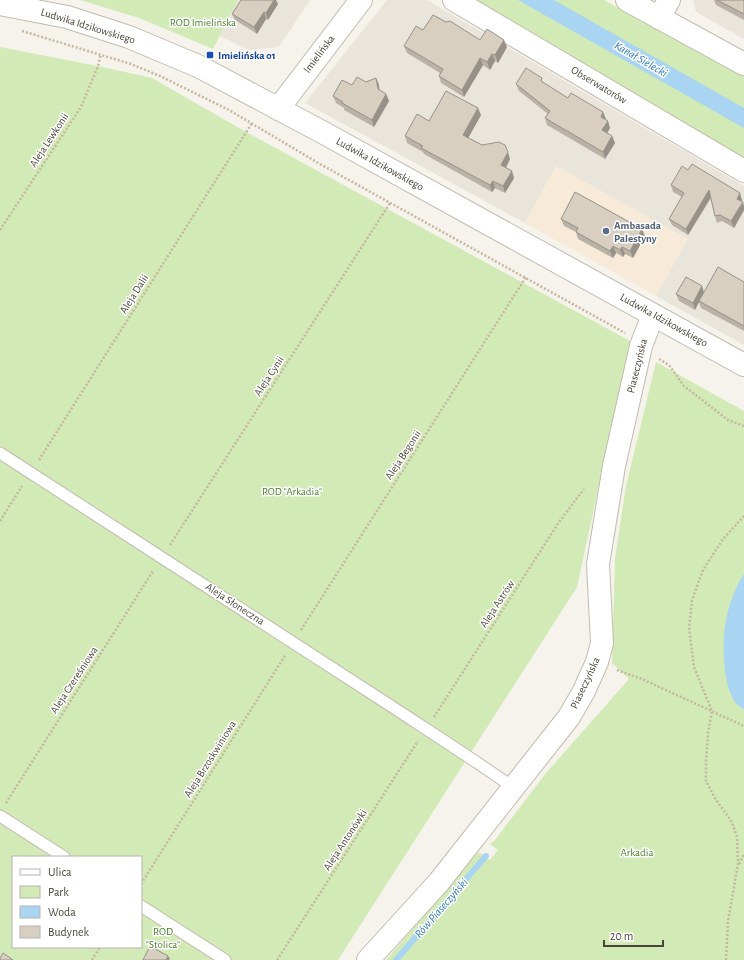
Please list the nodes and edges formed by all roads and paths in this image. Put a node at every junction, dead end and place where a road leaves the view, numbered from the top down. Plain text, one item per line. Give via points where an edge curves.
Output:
1 (361, 0) edge
2 (454, 0) edge
3 (627, 0) edge
4 (0, 4) edge
5 (664, 9) edge
6 (17, 30) dead end
7 (101, 54) junction
8 (744, 64) edge
9 (278, 109) junction
10 (252, 123) junction
11 (744, 171) edge
12 (390, 203) junction
13 (0, 230) edge
14 (526, 277) junction
15 (653, 315) junction
16 (641, 346) junction
17 (744, 364) edge
18 (744, 426) edge
19 (0, 453) edge
20 (30, 473) junction
21 (584, 488) dead end
22 (744, 516) edge
23 (0, 521) edge
24 (162, 557) junction
25 (293, 642) junction
26 (597, 662) junction
27 (712, 711) junction
28 (744, 726) edge
29 (426, 730) junction
30 (514, 788) junction
31 (1, 812) edge
32 (744, 854) edge
33 (63, 856) edge
34 (738, 864) junction
35 (142, 882) edge
36 (142, 907) edge
37 (99, 948) edge
38 (92, 960) edge
39 (225, 960) edge
40 (277, 960) edge
41 (368, 960) edge
42 (726, 960) edge

1 - 9 street, Imielińska
2 - 11 street, Obserwatorów
3 - 5 street
4 - 9 street, Ludwika Idzikowskiego via 67,17 129,37 198,66
5 - 8 street
6 - 7 path
7 - 10 path via 160,76
7 - 13 path, Aleja Lewkonii via 81,107
9 - 15 street, Ludwika Idzikowskiego
10 - 12 path
10 - 20 path, Aleja Dalii
12 - 14 path
12 - 24 path, Aleja Cynii
14 - 16 path via 630,335
14 - 25 path, Aleja Begonii
15 - 16 street, Piaseczyńska
15 - 17 street, Ludwika Idzikowskiego
16 - 18 path via 669,365 684,386 728,420
16 - 26 street, Piaseczyńska via 614,466 598,564 602,643
19 - 20 lane, Aleja Słoneczna
20 - 23 path, Aleja Dalii
20 - 24 lane, Aleja Słoneczna
21 - 29 path, Aleja Astrów
22 - 27 path via 723,539 703,570 692,600 689,628 694,667
24 - 25 lane, Aleja Słoneczna
24 - 31 path, Aleja Czereśniowa
25 - 29 lane, Aleja Słoneczna
25 - 35 path, Aleja Brzoskwiniowa
26 - 27 path
26 - 30 street, Piaseczyńska via 569,717
27 - 28 path
27 - 34 path via 708,733 706,781 732,822 737,837
29 - 30 lane, Aleja Słoneczna
29 - 40 path, Aleja Antonówki
30 - 41 street, Piaseczyńska via 439,882
31 - 33 lane
32 - 34 path
34 - 42 path via 728,922
36 - 39 lane
37 - 38 path

